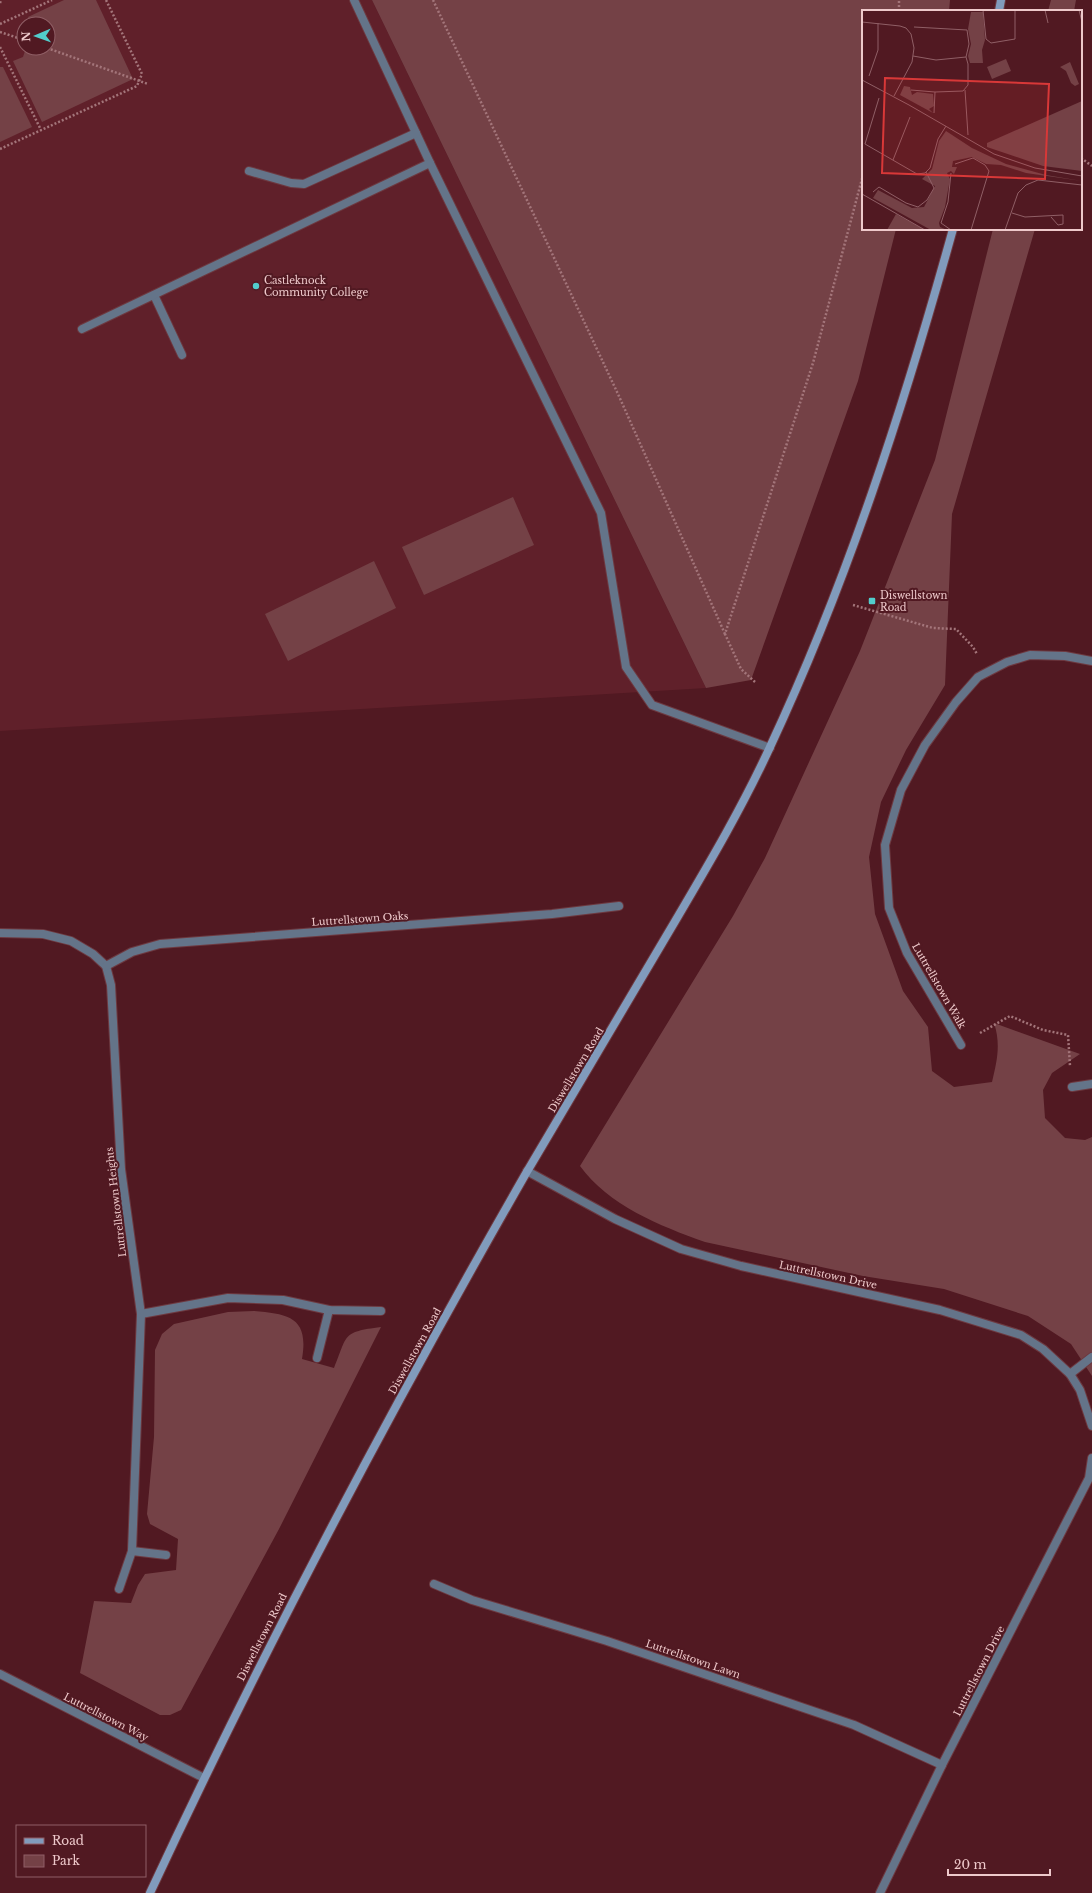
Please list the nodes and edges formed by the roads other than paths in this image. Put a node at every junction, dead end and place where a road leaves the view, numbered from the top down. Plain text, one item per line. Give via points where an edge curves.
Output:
1 (354, 0) edge
2 (1001, 0) edge
3 (999, 10) edge
4 (416, 133) junction
5 (430, 163) junction
6 (250, 171) dead end
7 (953, 230) edge
8 (154, 295) junction
9 (82, 329) dead end
10 (182, 355) dead end
11 (1092, 661) edge
12 (770, 748) junction
13 (619, 906) dead end
14 (0, 933) edge
15 (106, 966) junction
16 (961, 1045) road end
17 (1092, 1084) edge
18 (1072, 1087) road end
19 (527, 1171) junction
20 (329, 1310) junction
21 (381, 1311) dead end
22 (141, 1314) junction
23 (1092, 1357) edge
24 (317, 1358) dead end
25 (1070, 1374) junction
26 (1092, 1426) edge
27 (1092, 1458) edge
28 (132, 1551) junction
29 (166, 1555) dead end
30 (434, 1584) dead end
31 (120, 1589) dead end
32 (0, 1674) edge
33 (942, 1765) junction
34 (204, 1778) junction
35 (150, 1893) edge
36 (880, 1893) edge

1 - 4 street
2 - 3 street
4 - 5 street
4 - 6 street via 304,184 291,184
5 - 8 street
5 - 12 street via 601,513 626,667 652,705
7 - 12 street, Diswellstown Road via 874,492 834,599
8 - 9 street
8 - 10 street
11 - 16 street, Luttrellstown Walk via 1065,656 1030,655 1007,662 978,677 925,745 901,790 885,845 888,908 906,952
12 - 19 street, Diswellstown Road via 731,826
13 - 15 street, Luttrellstown Oaks via 160,944 132,952
14 - 15 street via 43,934 71,941 93,954
15 - 22 street, Luttrellstown Heights via 111,985 121,1169
17 - 18 street
19 - 25 street, Luttrellstown Drive via 615,1220 681,1249 741,1266 940,1310 1021,1335
19 - 34 street, Diswellstown Road via 423,1355 296,1592
20 - 21 street
20 - 22 street via 283,1300 228,1298
20 - 24 street
22 - 28 street, Luttrellstown Heights
23 - 25 street
25 - 26 street, Luttrellstown Drive via 1080,1390
27 - 33 street, Luttrellstown Drive via 1089,1478
28 - 29 street
28 - 31 street, Luttrellstown Heights
30 - 33 street, Luttrellstown Lawn via 472,1600 607,1641 854,1725
32 - 34 street, Luttrellstown Way
33 - 36 street, Luttrellstown Drive
34 - 35 street, Diswellstown Road

